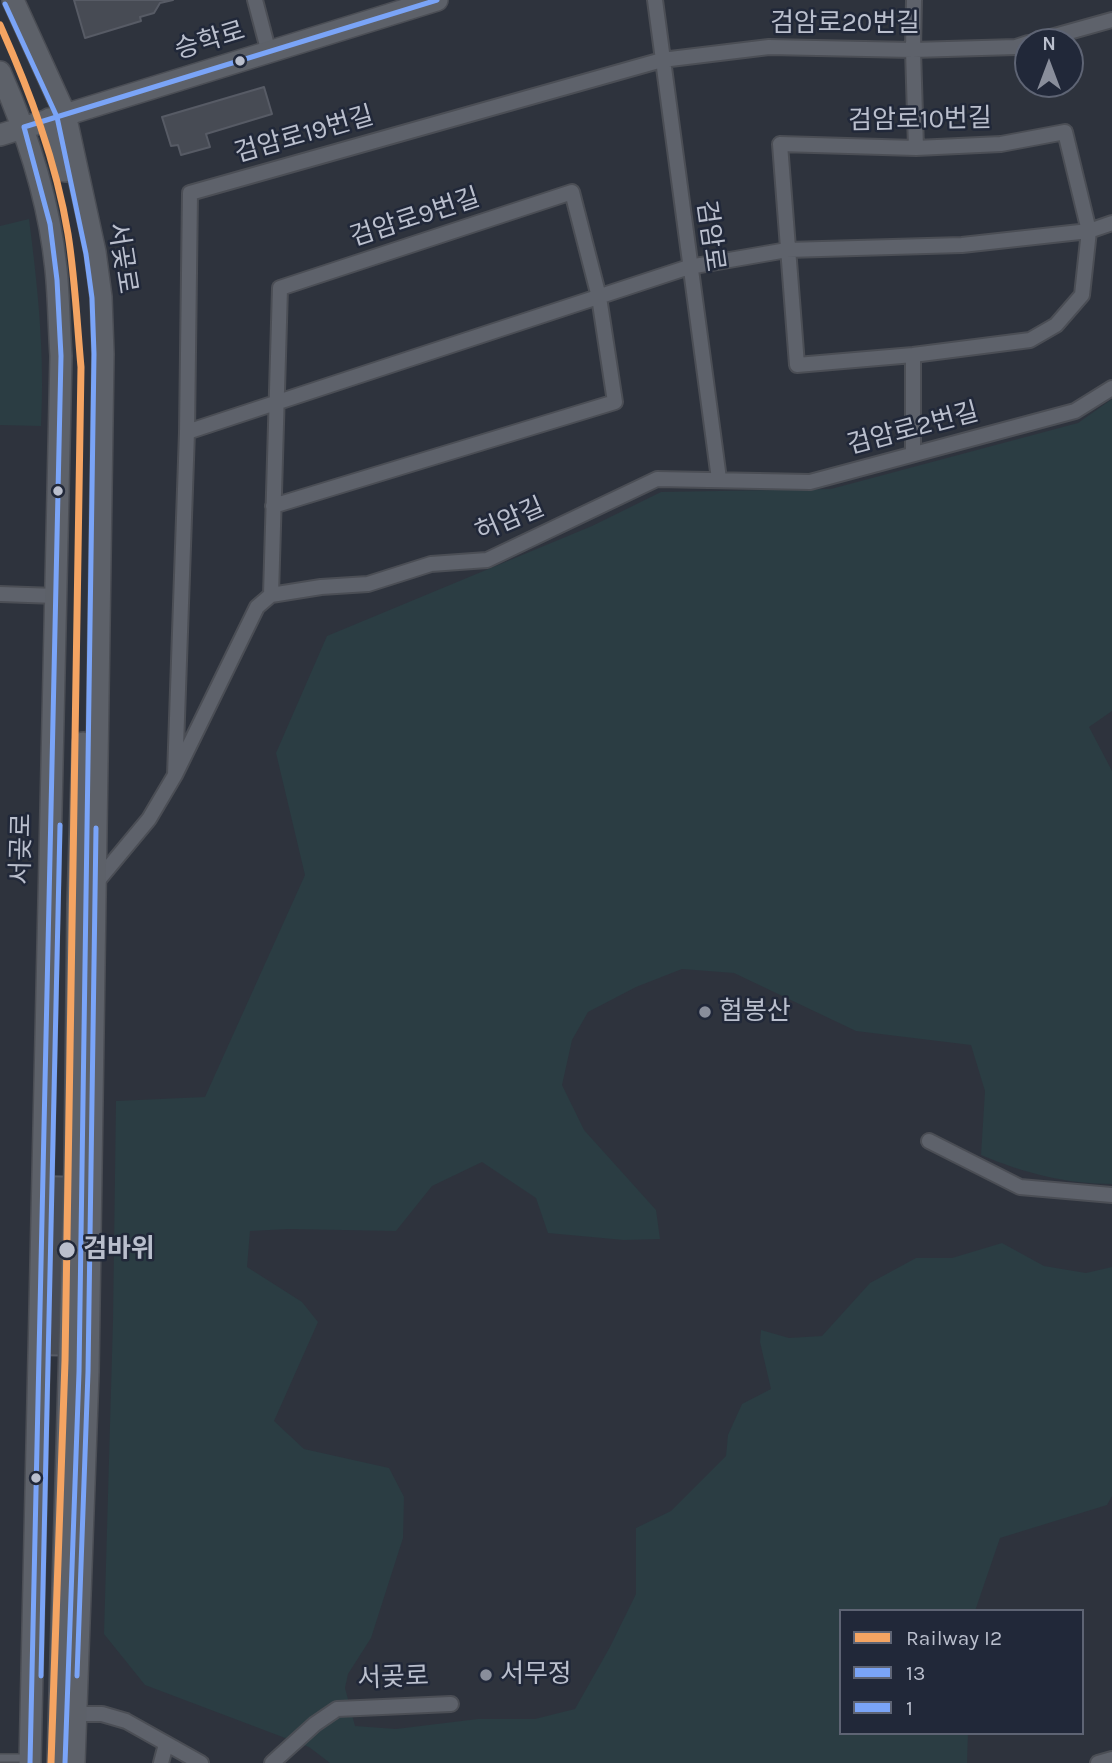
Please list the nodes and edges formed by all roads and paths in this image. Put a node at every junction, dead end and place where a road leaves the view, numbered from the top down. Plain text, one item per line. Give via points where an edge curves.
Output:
1 (13, 0) edge
2 (255, 0) edge
3 (437, 0) edge
4 (654, 0) edge
5 (914, 0) edge
6 (1112, 20) edge
7 (1083, 28) edge
8 (1014, 47) edge
9 (913, 50) junction
10 (269, 53) junction
11 (662, 60) junction
12 (0, 72) edge
13 (57, 117) junction
14 (24, 127) junction
15 (0, 135) edge
16 (916, 148) junction
17 (1112, 223) edge
18 (1089, 231) junction
19 (787, 250) junction
20 (689, 267) junction
21 (600, 297) junction
22 (912, 355) junction
23 (1112, 388) edge
24 (275, 403) junction
25 (187, 432) junction
26 (913, 454) junction
27 (719, 479) junction
28 (273, 506) junction
29 (0, 594) edge
30 (271, 595) junction
31 (56, 596) junction
32 (175, 775) junction
33 (95, 884) junction
34 (929, 1141) dead end
35 (1112, 1195) edge
36 (451, 1704) dead end
37 (75, 1714) junction
38 (166, 1744) junction
39 (0, 1758) edge
40 (1112, 1759) edge
41 (30, 1760) edge
42 (58, 1763) edge
43 (74, 1763) edge
44 (161, 1763) edge
45 (201, 1763) edge
46 (272, 1763) edge
47 (1098, 1763) edge

1 - 13 main road, 서곶로
2 - 10 street
3 - 10 main road, 승학로
4 - 11 street, 검암로
5 - 9 street
6 - 7 street
8 - 9 street, 검암로20번길
9 - 11 street, 검암로20번길 via 769,47
9 - 16 street
10 - 13 main road, 승학로
11 - 20 street, 검암로
11 - 25 street, 검암로19번길 via 190,193
12 - 14 main road, 서곶로
13 - 14 main road, 승학로
13 - 33 main road, 서곶로 via 95,252 102,308
13 - 42 main road, 서곶로 via 88,277 91,469
14 - 15 main road, 승학로
14 - 31 main road, 서곶로 via 47,206 57,270 61,356
16 - 18 street, 검암로10번길 via 1001,144 1065,132
16 - 19 street, 검암로10번길 via 780,144
17 - 18 street
18 - 19 street via 962,245
18 - 22 street, 검암로10번길 via 1082,295 1056,325 1030,340
19 - 20 street
19 - 22 street, 검암로10번길 via 797,365
20 - 21 street
20 - 27 street, 검암로
21 - 24 street
21 - 24 street, 검암로9번길 via 572,192 280,288
21 - 28 street, 검암로9번길 via 615,402
22 - 26 street
23 - 26 street, 검암로2번길 via 1074,411
24 - 25 street
24 - 28 street
25 - 32 street
26 - 27 street, 검암로2번길 via 810,482
27 - 30 street, 허암길 via 657,479 486,560 431,564 368,584
28 - 30 street
29 - 31 street
30 - 32 street via 257,607
31 - 41 main road, 서곶로
32 - 33 street via 149,819
33 - 37 main road, 서곶로 via 88,1372
34 - 35 street via 1020,1187
36 - 46 street, 서곶로 via 337,1709
37 - 38 street via 102,1714 126,1721
37 - 43 main road, 서곶로
38 - 44 street
38 - 45 street
39 - 41 lane
40 - 47 street

